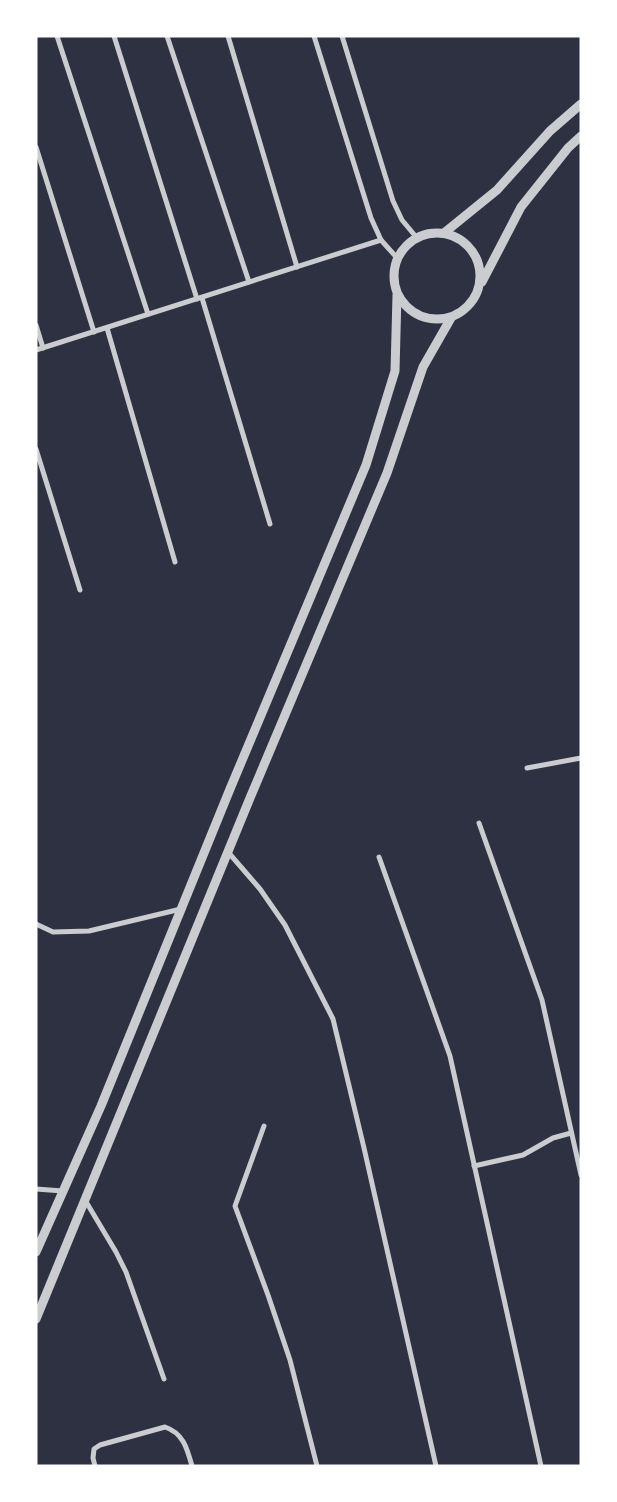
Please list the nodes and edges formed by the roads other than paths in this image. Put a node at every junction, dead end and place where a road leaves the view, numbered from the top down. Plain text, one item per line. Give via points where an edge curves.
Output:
1 (57, 36) edge
2 (114, 36) edge
3 (167, 36) edge
4 (228, 36) edge
5 (314, 36) edge
6 (342, 36) edge
7 (581, 104) edge
8 (581, 136) edge
9 (36, 147) edge
10 (444, 233) junction
11 (417, 238) junction
12 (381, 240) junction
13 (398, 259) junction
14 (298, 267) junction
15 (249, 282) junction
16 (480, 285) junction
17 (397, 295) junction
18 (200, 298) junction
19 (148, 314) junction
20 (451, 318) junction
21 (36, 325) edge
22 (107, 328) junction
23 (94, 332) junction
24 (43, 348) junction
25 (36, 350) edge
26 (36, 449) edge
27 (270, 524) dead end
28 (175, 562) dead end
29 (80, 590) dead end
30 (581, 758) edge
31 (526, 768) dead end
32 (479, 823) dead end
33 (228, 852) junction
34 (379, 857) dead end
35 (181, 909) junction
36 (36, 924) edge
37 (264, 1126) dead end
38 (571, 1133) junction
39 (474, 1166) junction
40 (581, 1175) edge
41 (36, 1189) edge
42 (63, 1191) junction
43 (86, 1200) junction
44 (36, 1252) edge
45 (36, 1319) edge
46 (164, 1379) dead end
47 (95, 1466) edge
48 (192, 1466) edge
49 (317, 1466) edge
50 (436, 1466) edge
51 (541, 1466) edge

1 - 19 street
2 - 18 street
3 - 15 street
4 - 14 street
5 - 12 street
6 - 11 street via 393,201 402,220
7 - 10 street via 550,131 497,190
8 - 16 street via 521,206
9 - 23 street
10 - 11 street
10 - 16 street via 463,241 477,257 481,270
11 - 13 street via 405,247
12 - 13 street
12 - 14 street
13 - 17 street via 394,269
14 - 15 street
15 - 18 street
16 - 20 street via 466,310
17 - 20 street via 419,316 436,320
17 - 35 street via 395,371 366,465
18 - 19 street
18 - 27 street
19 - 22 street
20 - 33 street via 423,367 387,473
21 - 24 street
22 - 23 street
22 - 28 street
23 - 24 street
24 - 25 street
26 - 29 street
30 - 31 street
32 - 38 street via 542,1000
33 - 43 street
33 - 50 street via 285,925 333,1020
34 - 39 street via 450,1056
35 - 36 street via 89,931 53,932
35 - 42 street
37 - 49 street via 235,1206 290,1360
38 - 39 street via 553,1138 523,1154
38 - 40 street
39 - 51 street
41 - 42 street
42 - 44 street
43 - 45 street
43 - 46 street via 126,1272
47 - 48 street via 94,1449 100,1445 165,1427 175,1430 184,1440

